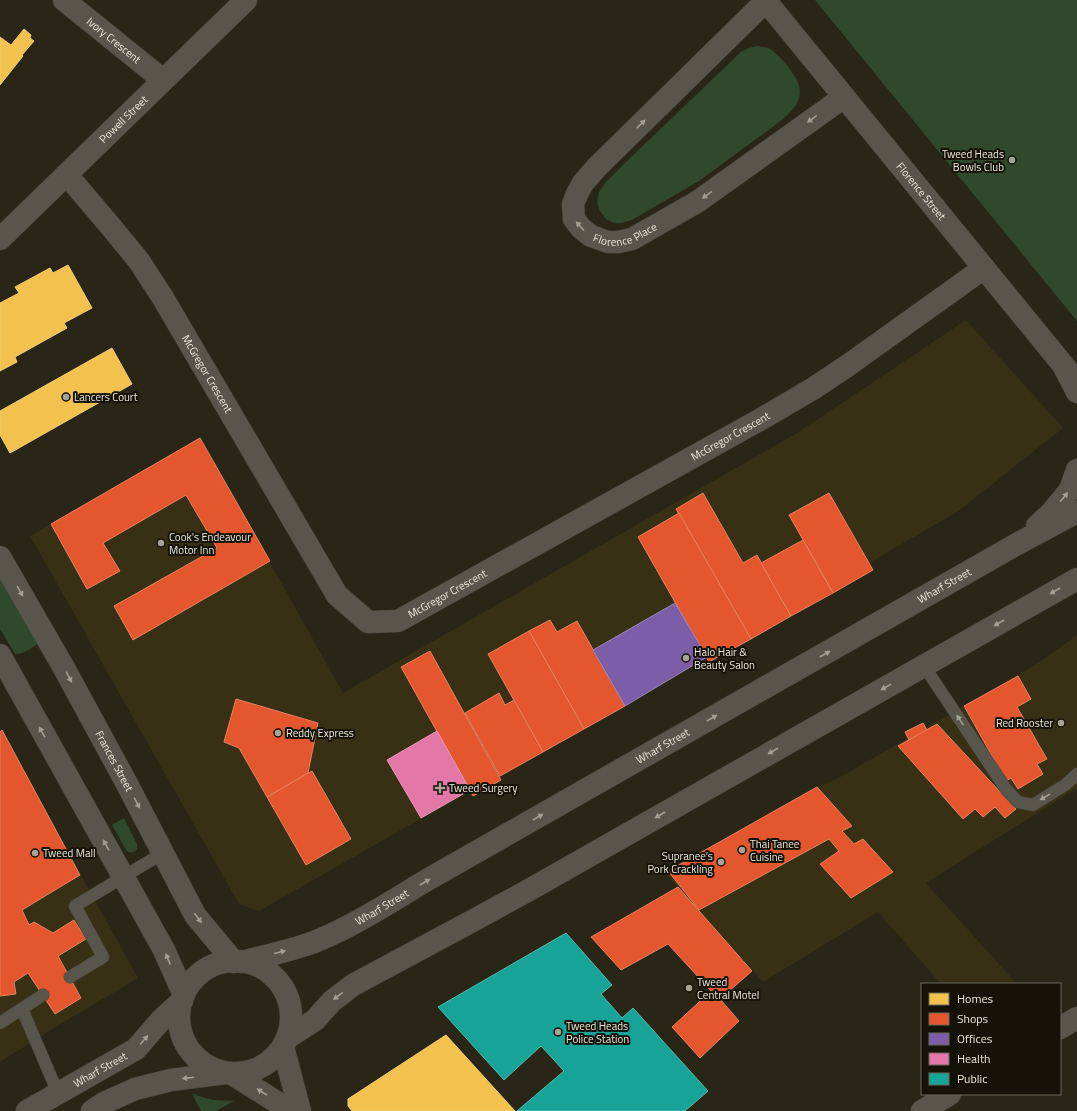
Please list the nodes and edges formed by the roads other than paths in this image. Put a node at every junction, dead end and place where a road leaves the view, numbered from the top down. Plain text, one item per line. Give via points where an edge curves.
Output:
1 (64, 0) edge
2 (246, 0) edge
3 (766, 1) edge
4 (163, 80) junction
5 (844, 97) junction
6 (66, 175) junction
7 (0, 239) edge
8 (984, 268) junction
9 (1073, 375) edge
10 (1077, 392) edge
11 (1077, 470) edge
12 (1077, 512) edge
13 (1017, 544) junction
14 (0, 557) edge
15 (1077, 579) edge
16 (0, 654) edge
17 (924, 666) junction
18 (1077, 774) edge
19 (163, 853) junction
20 (124, 877) junction
21 (238, 962) junction
22 (70, 977) dead end
23 (43, 995) dead end
24 (183, 998) junction
25 (22, 1009) junction
26 (1077, 1018) edge
27 (0, 1023) edge
28 (1061, 1027) edge
29 (285, 1043) junction
30 (229, 1073) junction
31 (58, 1093) junction
32 (948, 1095) edge
33 (99, 1108) edge
34 (27, 1111) edge
35 (291, 1111) edge
36 (300, 1111) edge
37 (922, 1111) edge

1 - 4 street, Ivory Crescent
2 - 4 street, Powell Street
3 - 5 street, Florence Street
5 -> 3 street, Florence Place via 697,202 632,239 608,242 591,236 581,228 574,219 574,204 583,183
4 - 6 street, Powell Street
5 - 8 street, Florence Street
6 - 7 street, Powell Street
6 - 8 street, McGregor Crescent via 139,261 337,595 368,622 398,621 763,418 847,366
8 - 9 street, Florence Street
9 - 10 street, Florence Street
13 -> 11 street via 1051,513 1070,490
12 - 13 street, Wharf Street
21 -> 13 street, Wharf Street via 320,940 355,923
14 -> 19 street, Frances Street via 64,668
15 -> 17 street
20 -> 16 street
18 -> 17 lane via 1033,805 1018,802 1006,789
17 -> 29 street via 509,901 352,984 315,1020
19 - 20 lane
19 -> 21 street, Frances Street via 195,915
20 - 22 lane via 75,906 103,957
24 -> 20 street via 164,950
21 - 24 street via 218,964 204,971 192,981
21 - 29 street via 259,966 273,976 284,989 290,1005 291,1022
23 - 25 lane
24 - 30 street via 179,1020 184,1039 194,1055 209,1067
31 -> 24 street, Wharf Street via 136,1050
25 - 27 lane
25 - 31 lane
26 - 28 street
29 - 30 street via 273,1059 261,1067 247,1072
29 - 36 street
30 -> 33 street via 171,1080 135,1089
35 -> 30 street
31 - 34 street, Wharf Street
32 - 37 street

